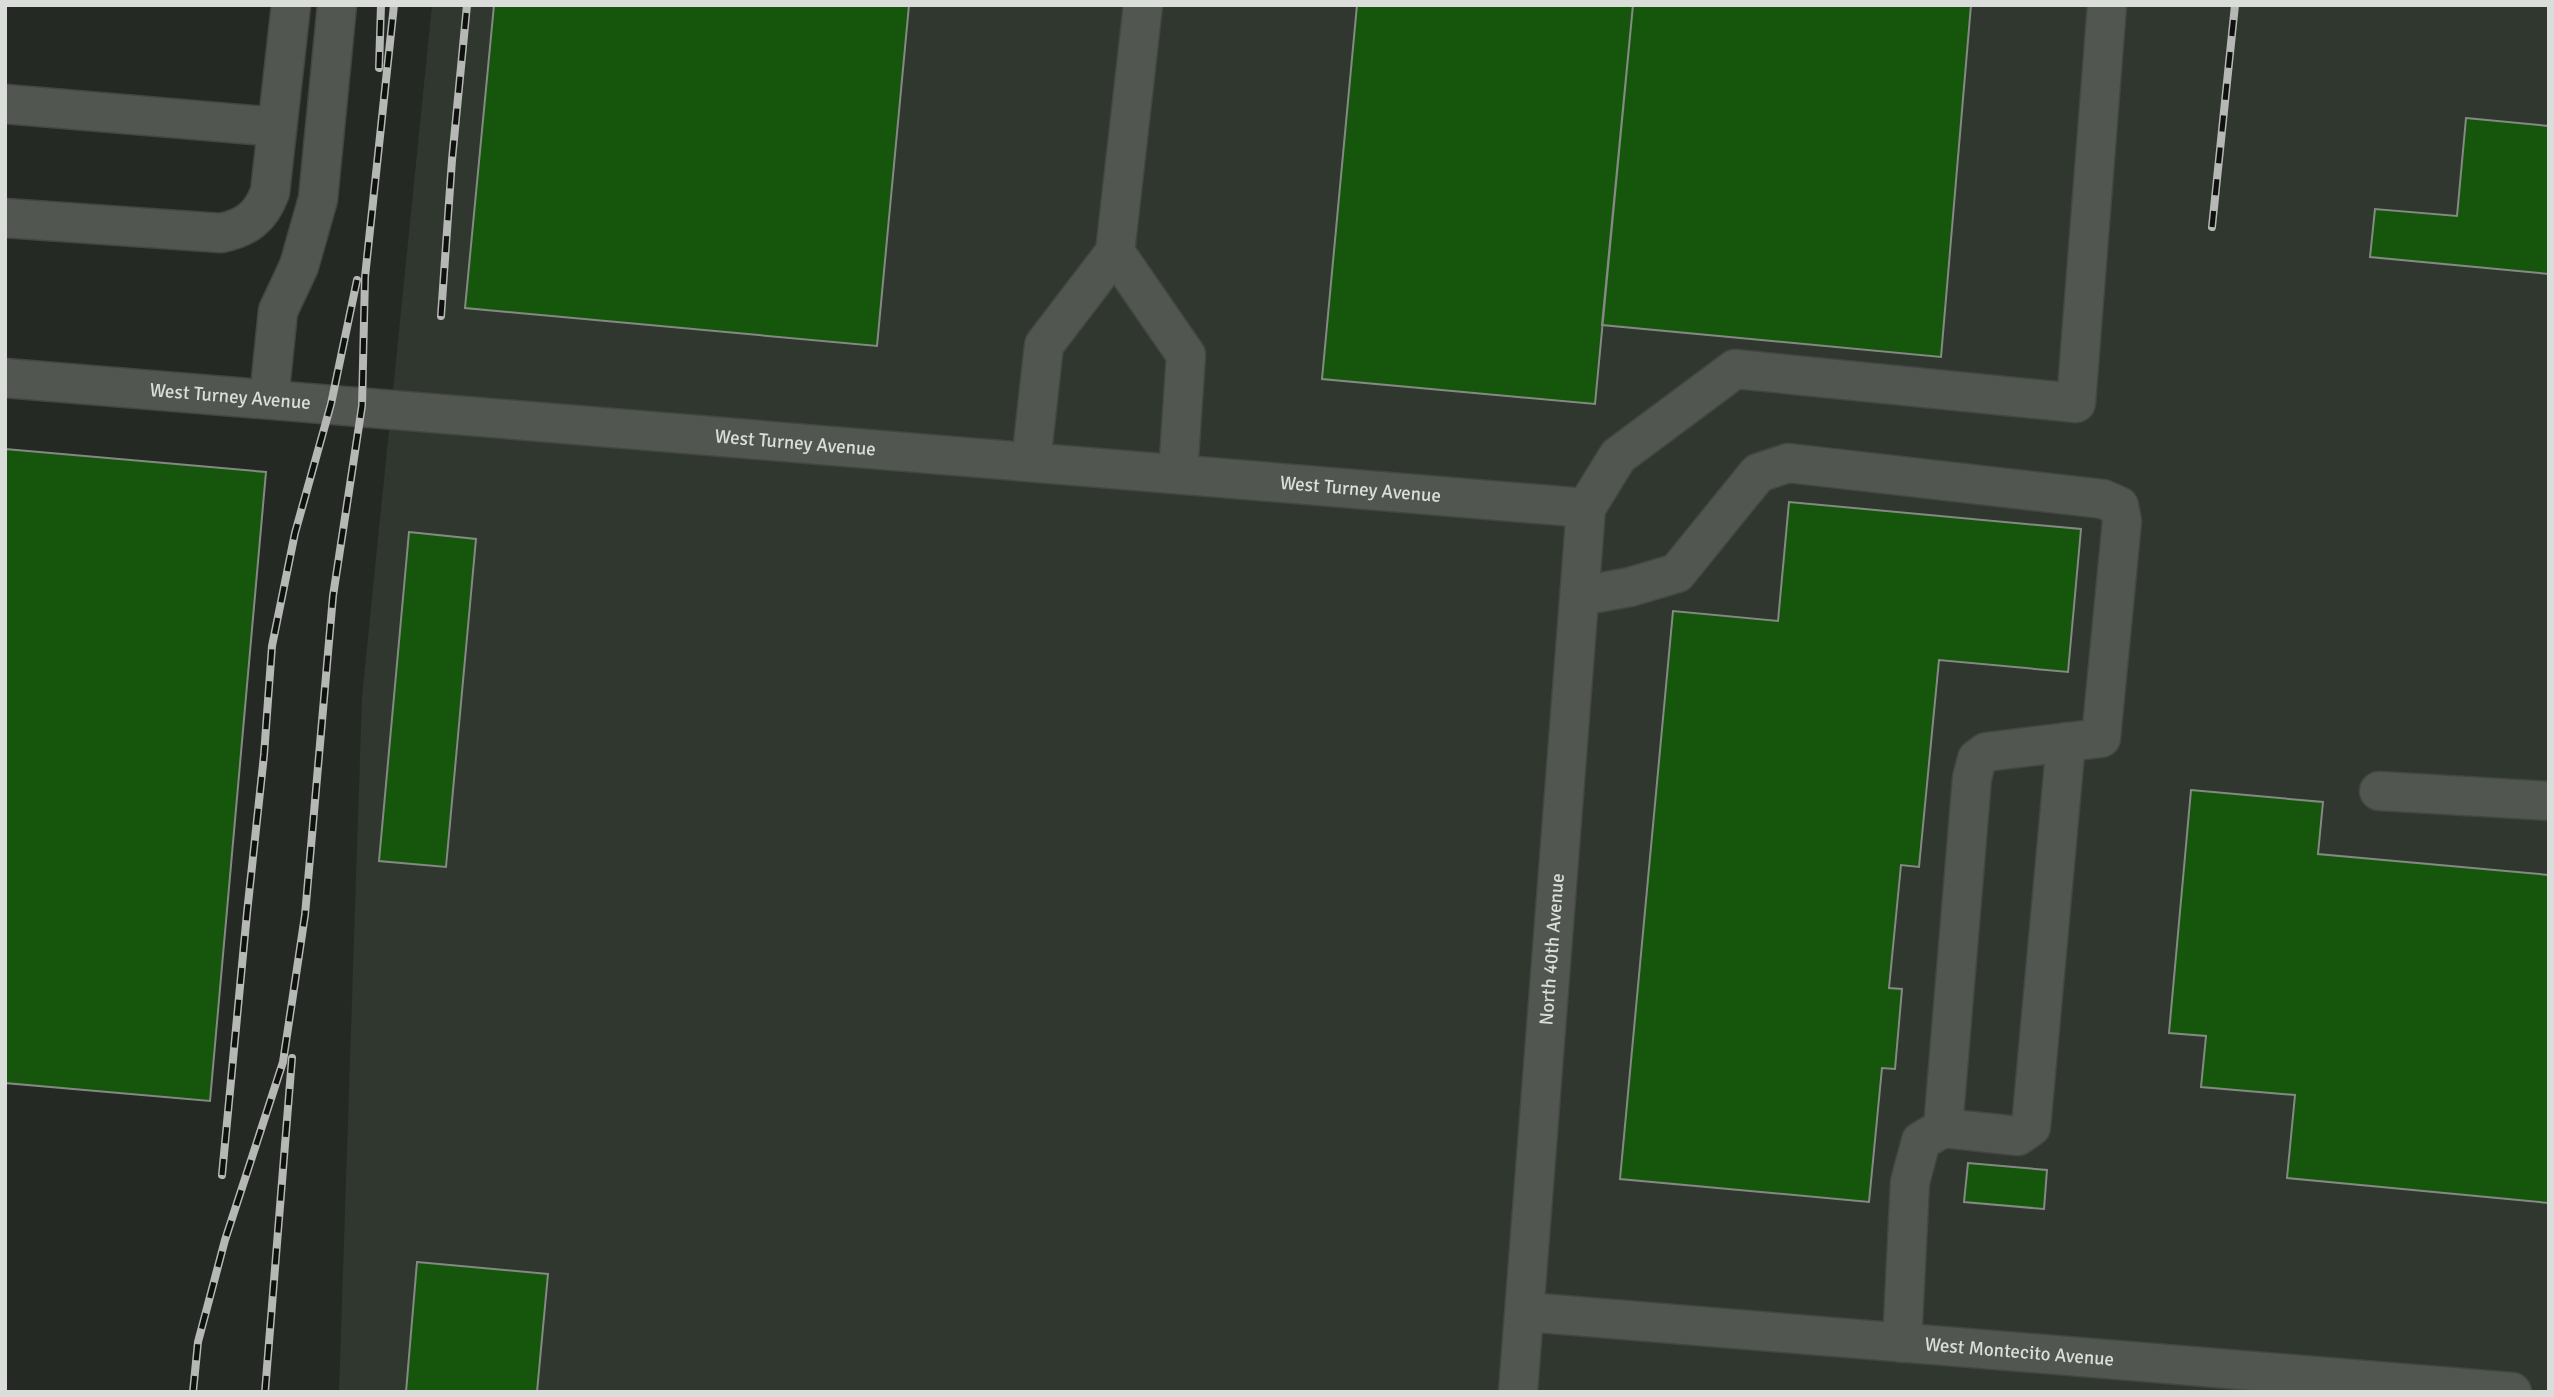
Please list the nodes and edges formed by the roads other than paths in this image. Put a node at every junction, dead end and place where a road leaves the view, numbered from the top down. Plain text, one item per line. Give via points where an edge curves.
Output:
1 (337, 5) edge
2 (1143, 5) edge
3 (2107, 5) edge
4 (283, 6) edge
5 (5, 104) edge
6 (277, 127) junction
7 (5, 218) edge
8 (1115, 252) junction
9 (5, 377) edge
10 (269, 399) junction
11 (1031, 462) junction
12 (1178, 473) junction
13 (1586, 508) junction
14 (1580, 596) junction
15 (2066, 742) junction
16 (2379, 791) dead end
17 (2549, 801) edge
18 (1943, 1128) junction
19 (1526, 1312) junction
20 (1902, 1343) junction
21 (1518, 1392) edge
22 (2512, 1392) edge

1 - 10 street via 318,199 299,266 278,311
2 - 8 street
3 - 13 street via 2076,403 1735,369 1618,456
4 - 6 street
5 - 6 street
6 - 7 street via 267,201 254,219 236,230 221,233
8 - 11 street via 1044,345
8 - 12 street via 1186,355
9 - 10 street, West Turney Avenue
10 - 11 street, West Turney Avenue
11 - 12 street, West Turney Avenue
12 - 13 street, West Turney Avenue
13 - 14 street, North 40th Avenue
14 - 15 street via 1677,573 1758,473 1788,463 2104,499 2119,506 2122,521 2101,738
14 - 19 street, North 40th Avenue
15 - 18 street via 1986,752 1977,759
15 - 18 street via 2032,1127 2018,1136
16 - 17 street
18 - 20 street via 1921,1141 1910,1181
19 - 20 street, West Montecito Avenue
19 - 21 street, North 40th Avenue
20 - 22 street, West Montecito Avenue

